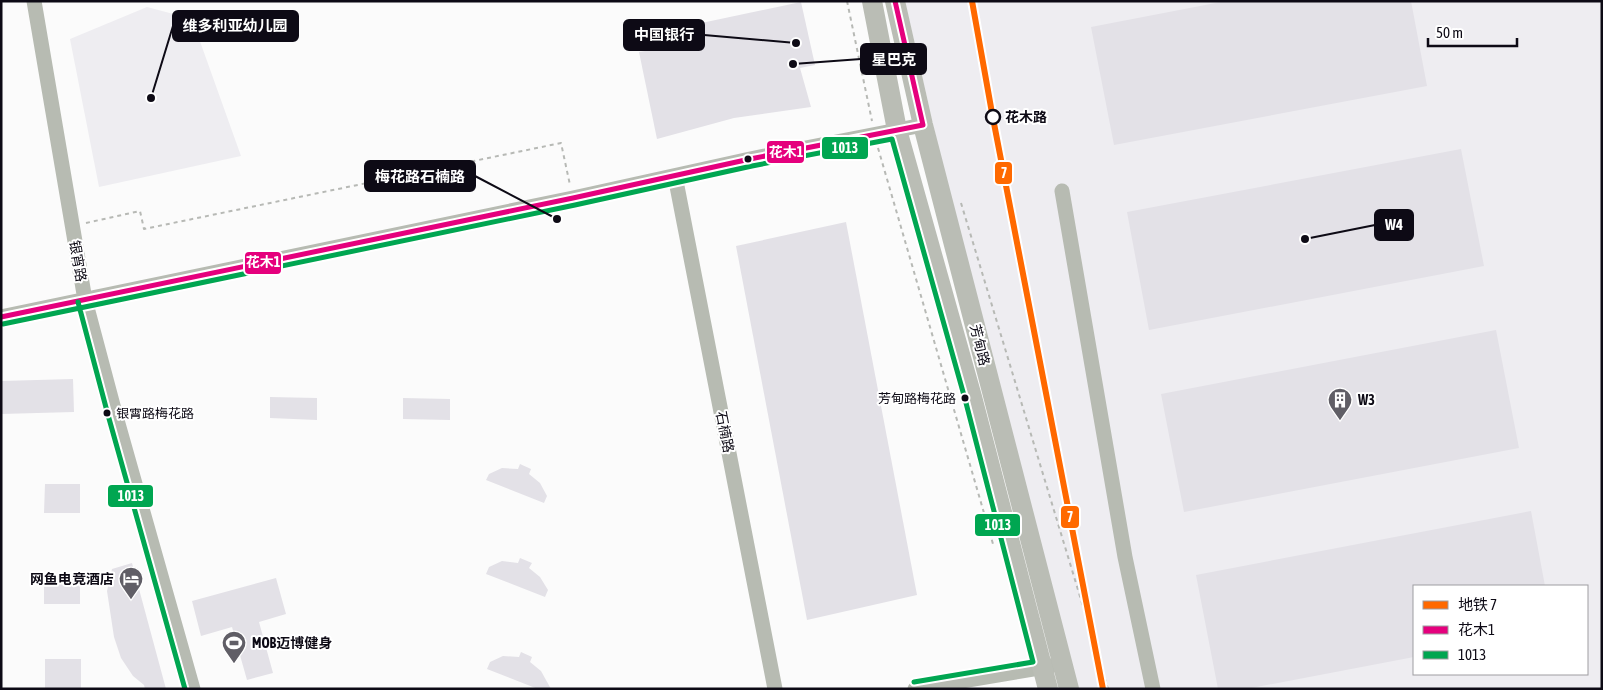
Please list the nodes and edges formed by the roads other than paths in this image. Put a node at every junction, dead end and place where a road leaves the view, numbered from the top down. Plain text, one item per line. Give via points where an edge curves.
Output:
1 (34, 1) edge
2 (872, 1) edge
3 (895, 1) edge
4 (923, 125) junction
5 (897, 130) junction
6 (675, 176) junction
7 (1062, 191) dead end
8 (85, 300) junction
9 (1, 317) edge
10 (1062, 663) junction
11 (1042, 668) junction
12 (193, 689) edge
13 (775, 689) edge
14 (915, 689) edge
15 (1048, 689) edge
16 (1069, 689) edge
17 (1153, 689) edge

1 - 8 street, 银宵路
2 - 5 main road, 芳甸路
3 - 4 main road, 芳甸路
4 - 5 street
4 - 10 main road, 芳甸路
5 - 6 street
5 - 11 main road, 芳甸路 via 972,397
6 - 8 street
6 - 13 street, 石楠路
7 - 17 street via 1125,557
8 - 9 street
8 - 12 street, 银宵路
10 - 11 street
10 - 16 main road, 芳甸路
11 - 14 street
11 - 15 main road, 芳甸路

